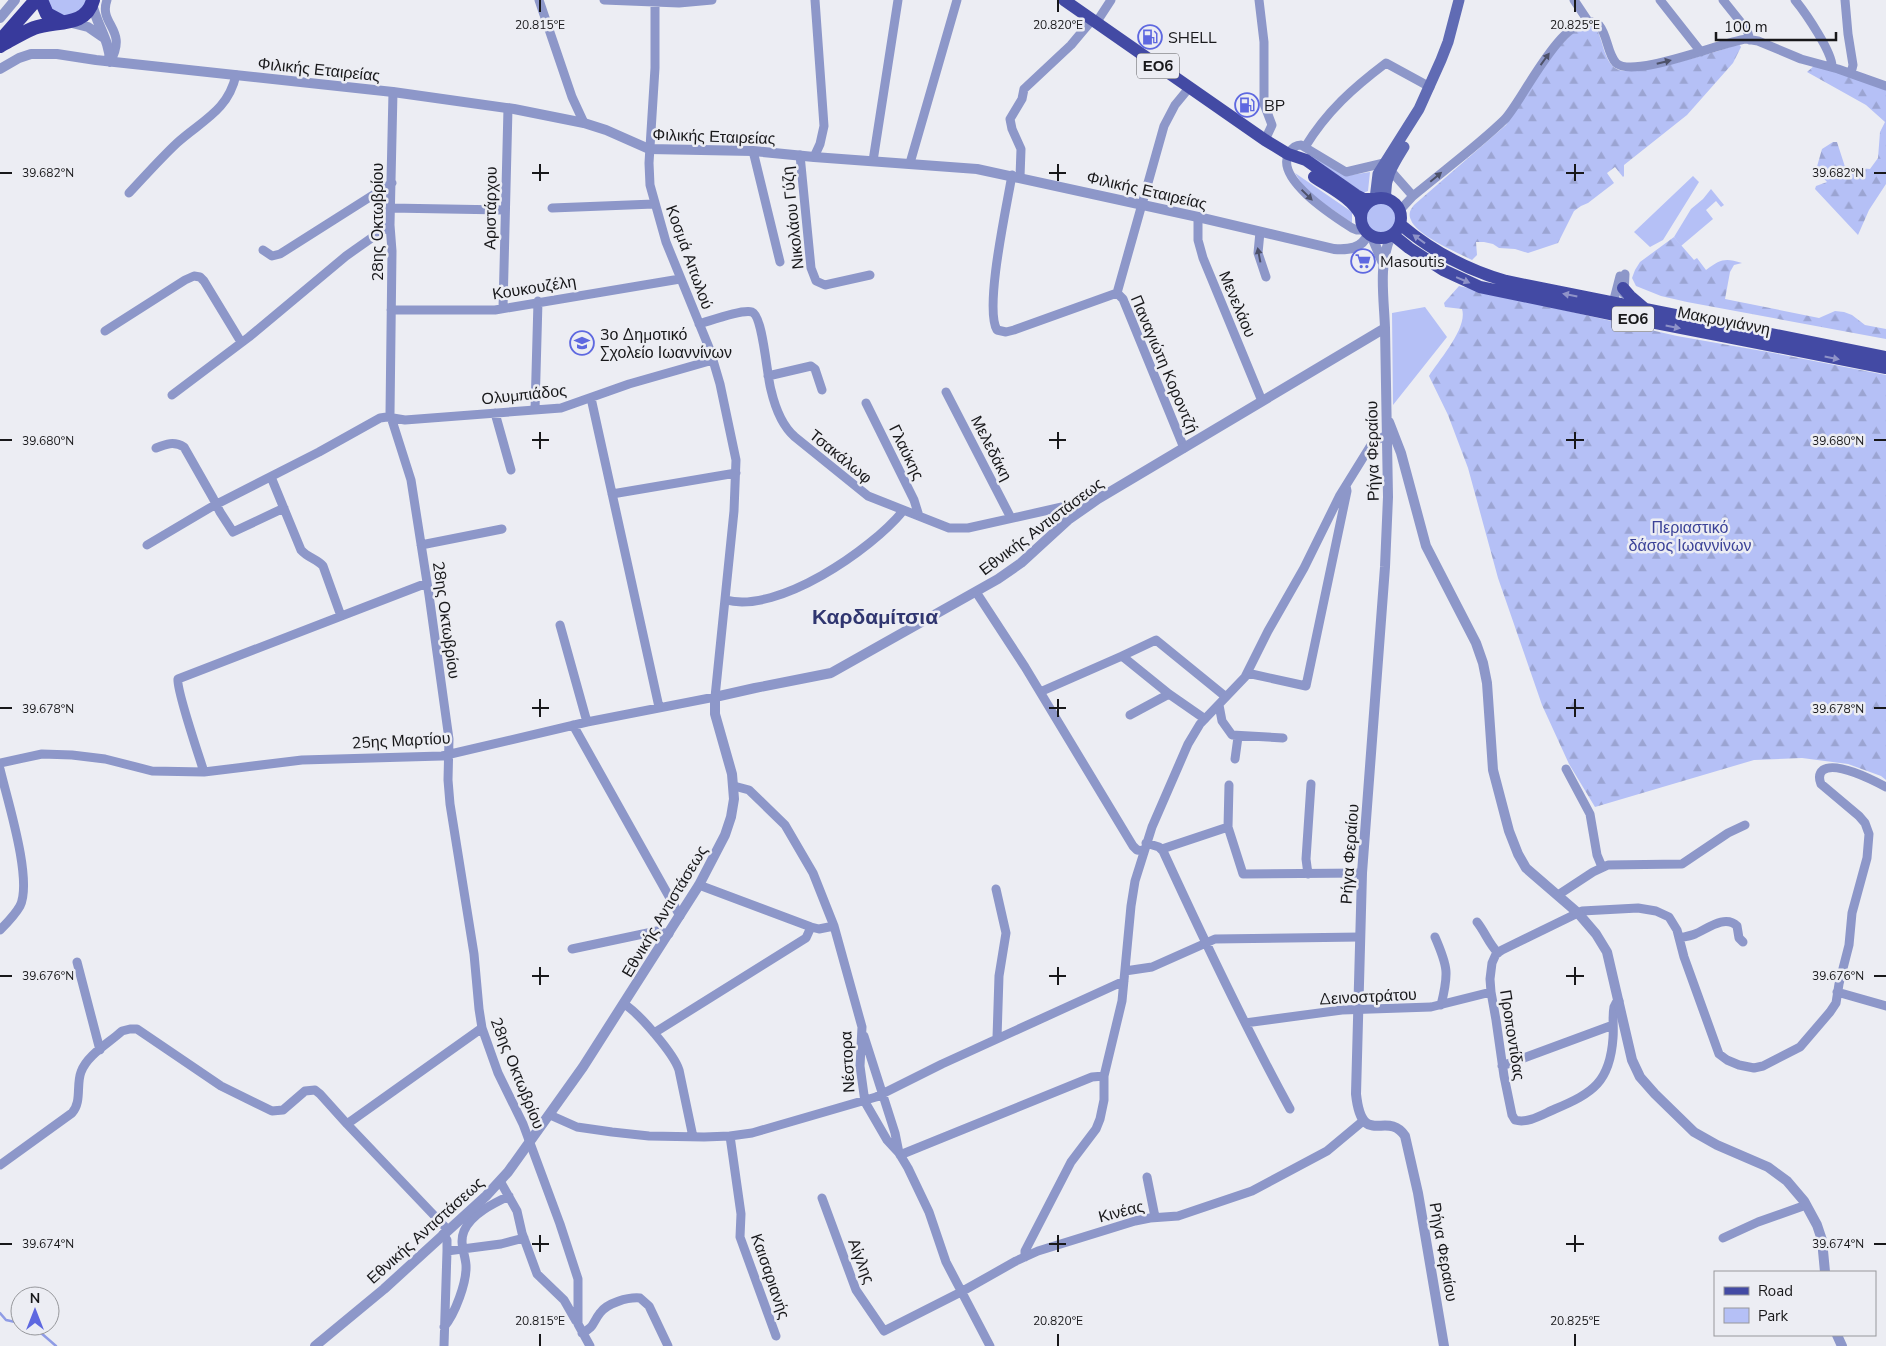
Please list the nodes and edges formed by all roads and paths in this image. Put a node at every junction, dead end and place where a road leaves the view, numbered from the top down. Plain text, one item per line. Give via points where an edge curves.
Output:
1 (15, 0) edge
2 (36, 0) edge
3 (40, 0) edge
4 (108, 0) edge
5 (539, 0) edge
6 (604, 0) edge
7 (712, 0) edge
8 (815, 0) edge
9 (898, 0) edge
10 (957, 0) edge
11 (1064, 0) edge
12 (1111, 0) edge
13 (1259, 0) edge
14 (1460, 0) edge
15 (1574, 0) edge
16 (1660, 0) edge
17 (1723, 0) edge
18 (1795, 0) edge
19 (1845, 0) edge
20 (655, 1) edge
21 (92, 2) edge
22 (0, 18) edge
23 (1588, 21) junction
24 (64, 22) junction
25 (1094, 22) junction
26 (105, 39) junction
27 (1750, 40) junction
28 (0, 42) edge
29 (0, 46) edge
30 (1701, 52) junction
31 (110, 62) junction
32 (1832, 67) junction
33 (0, 69) edge
34 (1851, 73) junction
35 (236, 75) junction
36 (1886, 86) edge
37 (1430, 87) junction
38 (1190, 88) junction
39 (392, 92) junction
40 (508, 108) junction
41 (584, 122) junction
42 (1265, 140) junction
43 (1305, 147) junction
44 (649, 149) junction
45 (753, 151) junction
46 (1288, 154) junction
47 (800, 155) junction
48 (814, 157) junction
49 (873, 161) junction
50 (910, 164) junction
51 (1387, 166) junction
52 (1016, 176) junction
53 (392, 183) junction
54 (129, 193) dead end
55 (1413, 196) junction
56 (1378, 199) junction
57 (654, 204) junction
58 (1143, 205) junction
59 (390, 208) junction
60 (552, 208) dead end
61 (504, 210) junction
62 (1400, 210) junction
63 (1361, 216) junction
64 (1198, 217) junction
65 (390, 225) junction
66 (1260, 232) junction
67 (1395, 232) junction
68 (1368, 234) junction
69 (263, 250) dead end
70 (780, 262) dead end
71 (1383, 264) junction
72 (870, 275) dead end
73 (1266, 277) dead end
74 (680, 279) junction
75 (1624, 288) junction
76 (1117, 293) junction
77 (538, 301) junction
78 (503, 308) junction
79 (391, 310) junction
80 (1616, 310) junction
81 (1648, 310) junction
82 (699, 324) junction
83 (1384, 328) junction
84 (105, 331) dead end
85 (241, 342) junction
86 (1886, 356) edge
87 (713, 360) junction
88 (1886, 368) edge
89 (768, 376) junction
90 (822, 390) dead end
91 (946, 392) dead end
92 (172, 394) dead end
93 (591, 398) junction
94 (1262, 400) junction
95 (866, 403) dead end
96 (535, 410) junction
97 (495, 413) junction
98 (1386, 416) junction
99 (391, 418) junction
100 (1387, 436) junction
101 (156, 448) dead end
102 (1184, 448) junction
103 (511, 470) dead end
104 (736, 473) junction
105 (271, 477) junction
106 (1346, 485) junction
107 (612, 494) junction
108 (216, 504) junction
109 (284, 508) junction
110 (903, 511) junction
111 (1079, 512) junction
112 (919, 516) junction
113 (1011, 518) junction
114 (502, 529) dead end
115 (147, 545) dead end
116 (421, 545) junction
117 (427, 583) junction
118 (976, 592) junction
119 (726, 600) junction
120 (341, 616) junction
121 (560, 625) dead end
122 (1122, 656) junction
123 (1247, 674) junction
124 (1040, 692) junction
125 (1169, 694) junction
126 (715, 697) junction
127 (1226, 697) junction
128 (1219, 705) junction
129 (659, 707) junction
130 (1130, 716) dead end
131 (1205, 719) junction
132 (587, 722) junction
133 (574, 725) junction
134 (1238, 737) junction
135 (1283, 738) dead end
136 (449, 754) junction
137 (1235, 759) dead end
138 (0, 763) edge
139 (0, 769) edge
140 (1566, 769) dead end
141 (204, 772) junction
142 (1311, 784) dead end
143 (1229, 785) dead end
144 (734, 786) junction
145 (1886, 787) edge
146 (1745, 825) dead end
147 (1228, 827) junction
148 (1145, 847) junction
149 (1162, 849) junction
150 (1602, 867) junction
151 (1362, 872) junction
152 (1308, 874) junction
153 (699, 885) junction
154 (996, 889) dead end
155 (1558, 895) junction
156 (1578, 912) junction
157 (680, 916) junction
158 (1477, 922) dead end
159 (834, 926) junction
160 (810, 927) junction
161 (0, 930) edge
162 (669, 934) junction
163 (1360, 937) junction
164 (1435, 937) dead end
165 (1679, 938) junction
166 (1742, 942) dead end
167 (1205, 943) junction
168 (572, 949) dead end
169 (1497, 954) junction
170 (77, 962) dead end
171 (1125, 971) junction
172 (1124, 981) junction
173 (1490, 992) junction
174 (1837, 992) junction
175 (1619, 1001) junction
176 (624, 1004) junction
177 (1441, 1005) junction
178 (1886, 1006) edge
179 (1359, 1009) junction
180 (1245, 1023) junction
181 (1613, 1025) junction
182 (862, 1027) junction
183 (482, 1028) junction
184 (654, 1033) junction
185 (997, 1038) junction
186 (100, 1050) junction
187 (1502, 1066) junction
188 (1104, 1076) junction
189 (882, 1095) junction
190 (865, 1102) junction
191 (1290, 1109) dead end
192 (550, 1114) junction
193 (1363, 1122) junction
194 (347, 1124) junction
195 (730, 1136) junction
196 (693, 1137) junction
197 (530, 1143) junction
198 (900, 1154) junction
199 (0, 1165) edge
200 (1147, 1177) dead end
201 (500, 1181) junction
202 (509, 1196) junction
203 (822, 1198) dead end
204 (1806, 1205) junction
205 (1155, 1218) junction
206 (445, 1232) junction
207 (524, 1238) junction
208 (1723, 1238) dead end
209 (462, 1249) junction
210 (447, 1251) junction
211 (1025, 1256) junction
212 (1825, 1271) edge
213 (961, 1292) junction
214 (578, 1324) junction
215 (444, 1327) junction
216 (884, 1330) joint
217 (582, 1333) junction
218 (776, 1336) dead end
219 (315, 1346) edge
220 (444, 1346) edge
221 (590, 1346) edge
222 (668, 1346) edge
223 (990, 1346) edge
224 (1444, 1346) edge

1 - 22 street
2 - 28 highway
3 - 24 highway via 47,14
4 - 31 street via 106,14 117,38 117,47
5 - 41 street via 572,97
6 - 20 street
7 - 20 street
8 - 48 street via 824,126
9 - 49 street
10 - 50 street
11 - 25 main road, ΕΟ6
12 - 25 street
13 - 42 street via 1264,36 1264,104 1272,125
14 - 37 main road
15 - 23 street
16 - 30 street
17 - 27 street via 1747,30
18 - 32 street via 1830,57
19 - 34 street via 1853,65
20 - 44 street, Κοσμά Αιτωλού via 655,68
21 - 24 highway via 83,17
21 - 26 street
23 -> 30 street via 1602,27 1611,54 1621,66 1651,65
55 -> 23 street via 1505,119 1549,52 1574,28
24 - 26 street via 88,28
24 - 29 highway via 34,28
25 - 38 main road, ΕΟ6
25 - 52 street via 1024,90 1012,114 1012,129 1021,149
26 - 31 street
27 - 30 street
27 - 32 street
31 - 33 street, Φιλικής Εταιρείας via 44,53 19,58
31 - 35 street, Φιλικής Εταιρείας
32 - 34 street
34 - 36 street
35 - 39 street, Φιλικής Εταιρείας
35 - 54 street via 226,100
37 - 43 street via 1386,63 1342,98 1318,125
37 - 51 main road
38 - 42 main road, ΕΟ6
38 - 58 street via 1175,105 1164,126
39 - 40 street, Φιλικής Εταιρείας
39 - 53 street, 28ης Οκτωβρίου
40 - 41 street, Φιλικής Εταιρείας
40 - 61 street, Αριστάρχου
41 - 44 street, Φιλικής Εταιρείας
42 - 46 main road, ΕΟ6
43 - 46 street via 1297,145
43 - 51 street via 1346,172
44 - 45 street, Φιλικής Εταιρείας
44 - 57 street, Κοσμά Αιτωλού via 649,178
45 - 47 street, Φιλικής Εταιρείας
45 - 70 street
46 - 56 main road, ΕΟ6 via 1306,160 1364,199
46 - 63 main road, ΕΟ6 via 1351,203
46 -> 68 street via 1289,169 1305,194 1352,228
47 - 48 street, Φιλικής Εταιρείας
47 - 72 street, Νικολάου Γύζη via 811,268 815,279 825,285
48 - 49 street, Φιλικής Εταιρείας
49 - 50 street, Φιλικής Εταιρείας
50 - 52 street, Φιλικής Εταιρείας via 962,167
51 - 55 street
51 - 56 main road via 1386,180
52 - 58 street, Φιλικής Εταιρείας
52 - 76 street via 993,293 992,312 997,330 1014,330
53 - 59 street, 28ης Οκτωβρίου
53 - 69 street via 280,254 272,256
55 - 62 street
56 - 62 main road, ΕΟ6 via 1394,202
56 - 63 main road via 1365,205
57 - 60 street
57 - 74 street, Κοσμά Αιτωλού
58 - 64 street, Φιλικής Εταιρείας
58 - 76 street
59 - 61 street
59 - 65 street, 28ης Οκτωβρίου
61 - 78 street, Αριστάρχου
62 - 67 main road
63 - 68 main road
64 - 66 street, Φιλικής Εταιρείας
64 - 94 street, Μενελάου via 1198,240 1203,258
65 - 79 street, 28ης Οκτωβρίου
65 - 85 street via 346,256
66 - 68 street, Φιλικής Εταιρείας via 1344,249 1361,244
73 -> 66 street via 1258,252
67 - 68 main road via 1381,239
67 - 71 street via 1384,254
67 - 80 main road, Μακρυγιάννη / ΕΟ6 via 1417,238 1449,259 1483,274
68 - 71 street
71 - 83 street
74 - 77 street, Κουκουζέλη
74 - 82 street, Κοσμά Αιτωλού
75 - 80 street
75 - 80 street via 1622,274
75 - 81 main road
76 - 102 street, Παναγιώτη Κοροντζή via 1123,299
77 - 78 street, Κουκουζέλη
77 - 96 street
78 - 79 street, Κουκουζέλη
79 - 99 street, 28ης Οκτωβρίου
80 - 81 main road, Μακρυγιάννη / ΕΟ6
80 -> 88 main road, Μακρυγιάννη / ΕΟ6
81 - 86 main road, Μακρυγιάννη / ΕΟ6
82 - 87 street, Κοσμά Αιτωλού
82 - 89 street, Τσακάλωφ via 742,312 754,313 760,325
83 - 94 street, Εθνικής Αντιστάσεως
83 - 98 street, Ρήγα Φεραίου
84 - 85 street via 194,276 204,281
85 - 92 street
87 - 93 street, Ολυμπιάδος
87 - 104 street, Κοσμά Αιτωλού via 732,434
89 - 90 street via 811,366
89 - 110 street, Τσακάλωφ via 779,415 790,433 864,494
91 - 113 street, Μελεδάκη
93 - 96 street, Ολυμπιάδος via 562,408
93 - 107 street
94 - 102 street, Εθνικής Αντιστάσεως
95 - 112 street, Γλαύκης
96 - 97 street, Ολυμπιάδος
97 - 99 street, Ολυμπιάδος via 405,420
97 - 103 street
98 - 100 street, Ρήγα Φεραίου
98 - 155 street via 1401,453 1426,546 1483,663 1493,770 1509,831 1523,864
99 - 105 street, Ολυμπιάδος via 377,420
99 - 116 street, 28ης Οκτωβρίου via 411,480
100 - 106 street via 1371,445
100 - 151 street, Ρήγα Φεραίου via 1389,482 1385,566
101 - 108 street via 169,443 184,447
102 - 111 street, Εθνικής Αντιστάσεως
104 - 107 street
104 - 119 street, Κοσμά Αιτωλού
105 - 108 street, Ολυμπιάδος
105 - 109 street
106 - 123 street
106 - 123 street via 1306,686
107 - 129 street
108 - 109 street via 233,532
108 - 115 street, Ολυμπιάδος
109 - 120 street via 301,550 323,566
110 - 112 street, Τσακάλωφ
110 - 119 street via 851,557 817,578 756,602
111 - 113 street, Τσακάλωφ via 1075,508 1062,507
111 - 118 street, Εθνικής Αντιστάσεως via 1021,563
112 - 113 street, Τσακάλωφ via 959,529
114 - 116 street
116 - 117 street, 28ης Οκτωβρίου
117 - 120 street
117 - 136 street, 28ης Οκτωβρίου
118 - 124 street
118 - 126 street, Εθνικής Αντιστάσεως via 831,673
119 - 126 street, Κοσμά Αιτωλού
120 - 141 street via 178,679
121 - 132 street
122 - 124 street
122 - 125 street
122 - 127 street via 1156,640
123 - 127 street
124 - 148 street via 1133,846 1138,850
125 - 130 street
125 - 131 street
126 - 129 street, 25ης Μαρτίου
126 - 144 street, Εθνικής Αντιστάσεως via 714,714
127 - 128 street
128 - 131 street
128 - 134 street via 1223,724 1232,736
129 - 132 street, 25ης Μαρτίου
131 - 148 street via 1188,744
132 - 133 street, 25ης Μαρτίου
133 - 136 street, 25ης Μαρτίου
133 - 157 street
134 - 135 street
134 - 137 street
136 - 141 street, 25ης Μαρτίου via 302,760
136 - 183 street, 28ης Οκτωβρίου via 450,804 474,954
138 - 141 street, 25ης Μαρτίου via 42,754 72,755 152,771
139 - 161 street via 19,849 24,891 20,906
140 - 150 street via 1590,814
142 - 152 street
143 - 147 street
144 - 153 street, Εθνικής Αντιστάσεως via 732,812 725,835
144 - 159 street, Νέστορα via 749,790 789,830 813,873
145 - 174 street via 1836,768 1820,773 1821,784 1859,816 1869,834 1867,858 1854,904 1849,946
146 - 150 street via 1682,864
147 - 149 street
147 - 152 street via 1243,874
148 - 149 street
148 - 171 street via 1131,906
149 - 167 street
150 - 155 street
151 - 152 street
151 - 163 street, Ρήγα Φεραίου
153 - 157 street, Εθνικής Αντιστάσεως
153 - 160 street
154 - 185 street via 1006,933 999,976
155 - 156 street
156 - 165 street via 1608,908 1656,911 1672,919
156 - 169 street
156 - 175 street via 1607,952
157 - 162 street, Εθνικής Αντιστάσεως
158 - 169 street
159 - 160 street
159 - 182 street, Νέστορα
160 - 184 street via 806,938
162 - 168 street via 657,931
162 - 176 street, Εθνικής Αντιστάσεως
163 - 167 street via 1215,939
163 - 179 street, Ρήγα Φεραίου
164 - 177 street via 1447,967
165 - 166 street via 1729,921 1737,926
165 - 174 street via 1718,1052 1739,1065 1763,1066 1800,1047 1834,1007
167 - 171 street via 1152,967
167 - 180 street
169 - 173 street, Προποντίδας via 1492,963
170 - 186 street
171 - 172 street
172 - 185 street
172 - 188 street via 1119,1021
173 - 177 street, Δεινοστράτου
173 - 187 street, Προποντίδας
174 - 178 street
175 - 181 street via 1614,1005
175 - 204 street via 1633,1065 1648,1087 1694,1132 1774,1170
176 - 184 street
176 - 192 street, Εθνικής Αντιστάσεως
177 - 179 street, Δεινοστράτου
179 - 180 street, Δεινοστράτου
179 - 193 street, Ρήγα Φεραίου via 1356,1094
180 - 191 street
181 - 187 street
181 - 187 street, Προποντίδας via 1610,1058 1600,1083 1586,1095 1532,1119 1515,1120
182 - 189 street
182 - 190 street, Νέστορα via 860,1066
183 - 194 street
183 - 197 street, 28ης Οκτωβρίου via 498,1073
184 - 196 street via 678,1066
185 - 189 street
186 - 194 street via 125,1030 137,1029 221,1086 272,1111 283,1110 305,1091 315,1090
186 - 199 street via 81,1071 74,1110
188 - 198 street via 1092,1077
188 - 211 street via 1104,1100 1098,1124 1072,1162 1025,1250
189 - 190 street
189 - 198 street
190 - 195 street via 765,1130
190 - 198 street, Νέστορα via 887,1140
192 - 196 street via 590,1130
192 - 197 street, Εθνικής Αντιστάσεως
193 - 205 street, Κινέας via 1328,1151 1252,1191 1178,1216
193 - 224 street, Ρήγα Φεραίου via 1395,1127 1405,1136
194 - 206 street
195 - 196 street
195 - 218 street, Καισαριανής via 741,1214 740,1237
197 - 201 street, Εθνικής Αντιστάσεως
197 - 214 street, 28ης Οκτωβρίου via 578,1279
198 - 213 street, Νέστορα via 918,1188 943,1256
200 - 205 street
201 - 202 street
201 - 206 street, Εθνικής Αντιστάσεως
202 - 207 street
202 - 209 street via 489,1206 470,1222 462,1236
203 - 216 street, Αίγλης via 856,1290
204 - 208 street
204 - 212 street via 1821,1236
205 - 211 street, Κινέας via 1121,1225
206 - 210 street
206 - 219 street, Εθνικής Αντιστάσεως via 384,1289
207 - 209 street
207 - 214 street via 537,1274 564,1300
209 - 210 street
209 - 215 street via 466,1271 464,1285
210 - 215 street
211 - 213 street, Κινέας
213 - 216 street, Κινέας
213 - 223 street, Νέστορα
214 - 217 street
215 - 220 street
217 - 221 street
217 - 222 street via 592,1327 604,1309 636,1298 649,1306

